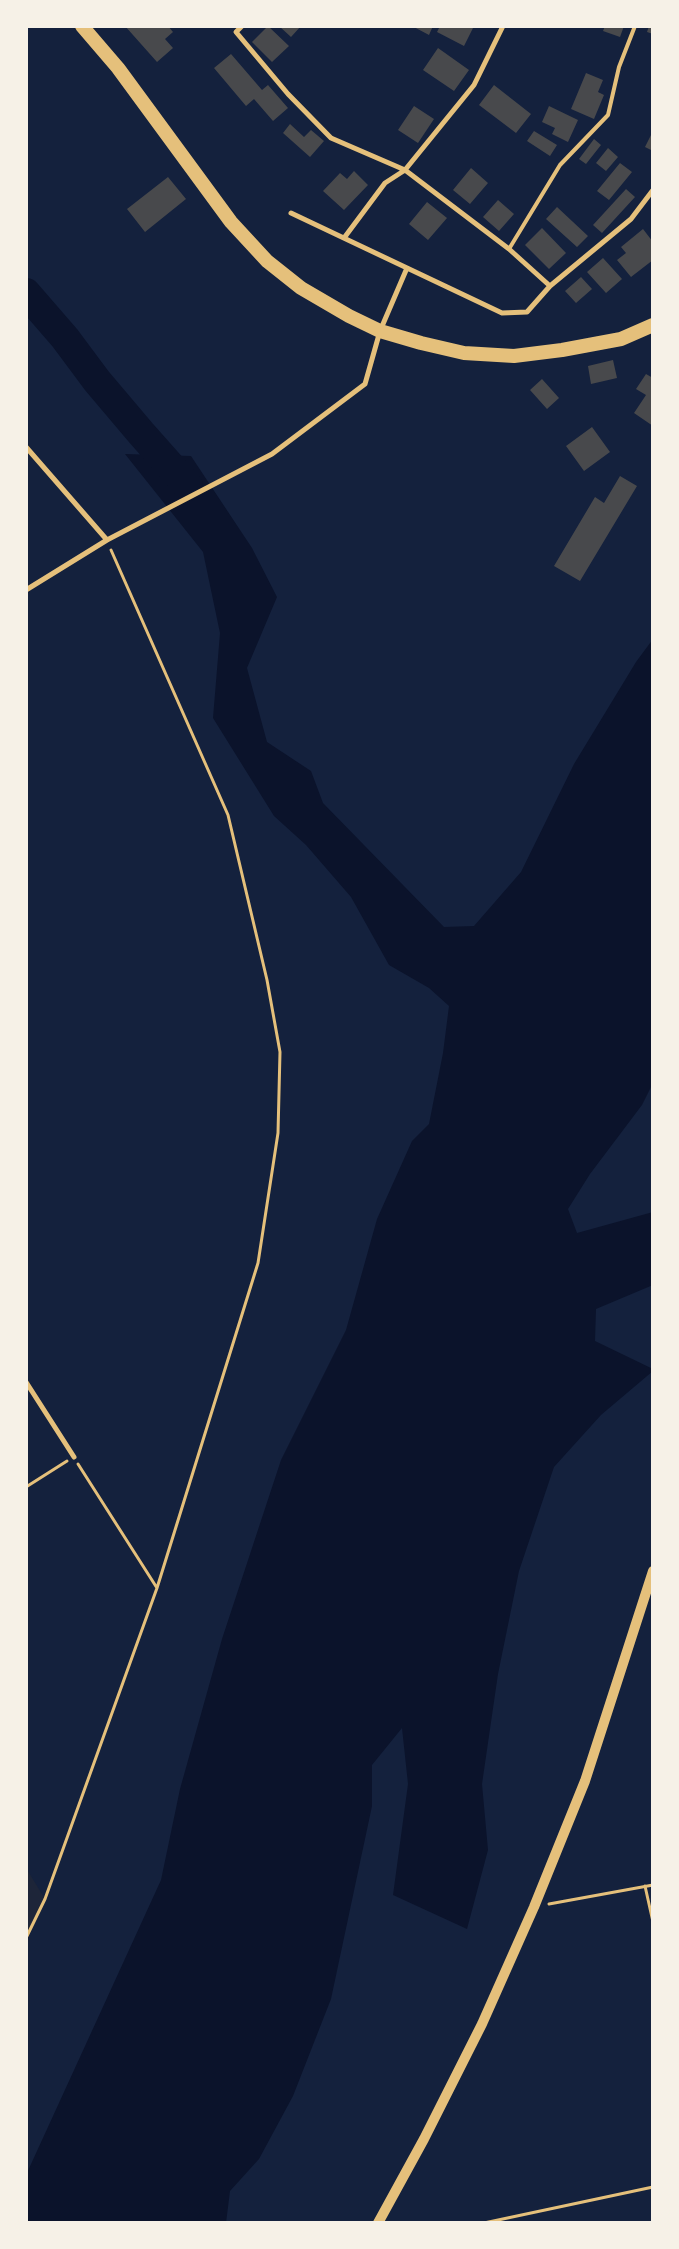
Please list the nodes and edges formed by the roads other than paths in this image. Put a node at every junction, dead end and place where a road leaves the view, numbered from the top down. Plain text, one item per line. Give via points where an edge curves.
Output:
1 (82, 26) edge
2 (242, 26) edge
3 (503, 26) edge
4 (635, 26) edge
5 (405, 170) junction
6 (653, 190) edge
7 (291, 213) dead end
8 (344, 238) junction
9 (509, 249) junction
10 (407, 268) junction
11 (550, 286) junction
12 (653, 326) edge
13 (380, 331) junction
14 (26, 447) edge
15 (107, 540) junction
16 (26, 590) edge
17 (26, 1382) edge
18 (74, 1457) road end
19 (653, 1571) edge
20 (378, 2223) edge

1 - 13 highway via 118,68 231,222 267,261 301,288
2 - 5 street via 236,32 288,94 331,138
3 - 5 street via 474,85
4 - 9 lane via 608,115 560,165
5 - 8 street via 385,183
5 - 9 street
6 - 11 street via 631,219
7 - 8 street
8 - 10 street
9 - 11 street
10 - 11 street via 502,313 526,312
10 - 13 street
12 - 13 highway via 621,339 514,356 464,353
13 - 15 street via 365,384 272,454
14 - 15 street
15 - 16 street
17 - 18 street
19 - 20 main road via 585,1781 534,1907 482,2024

